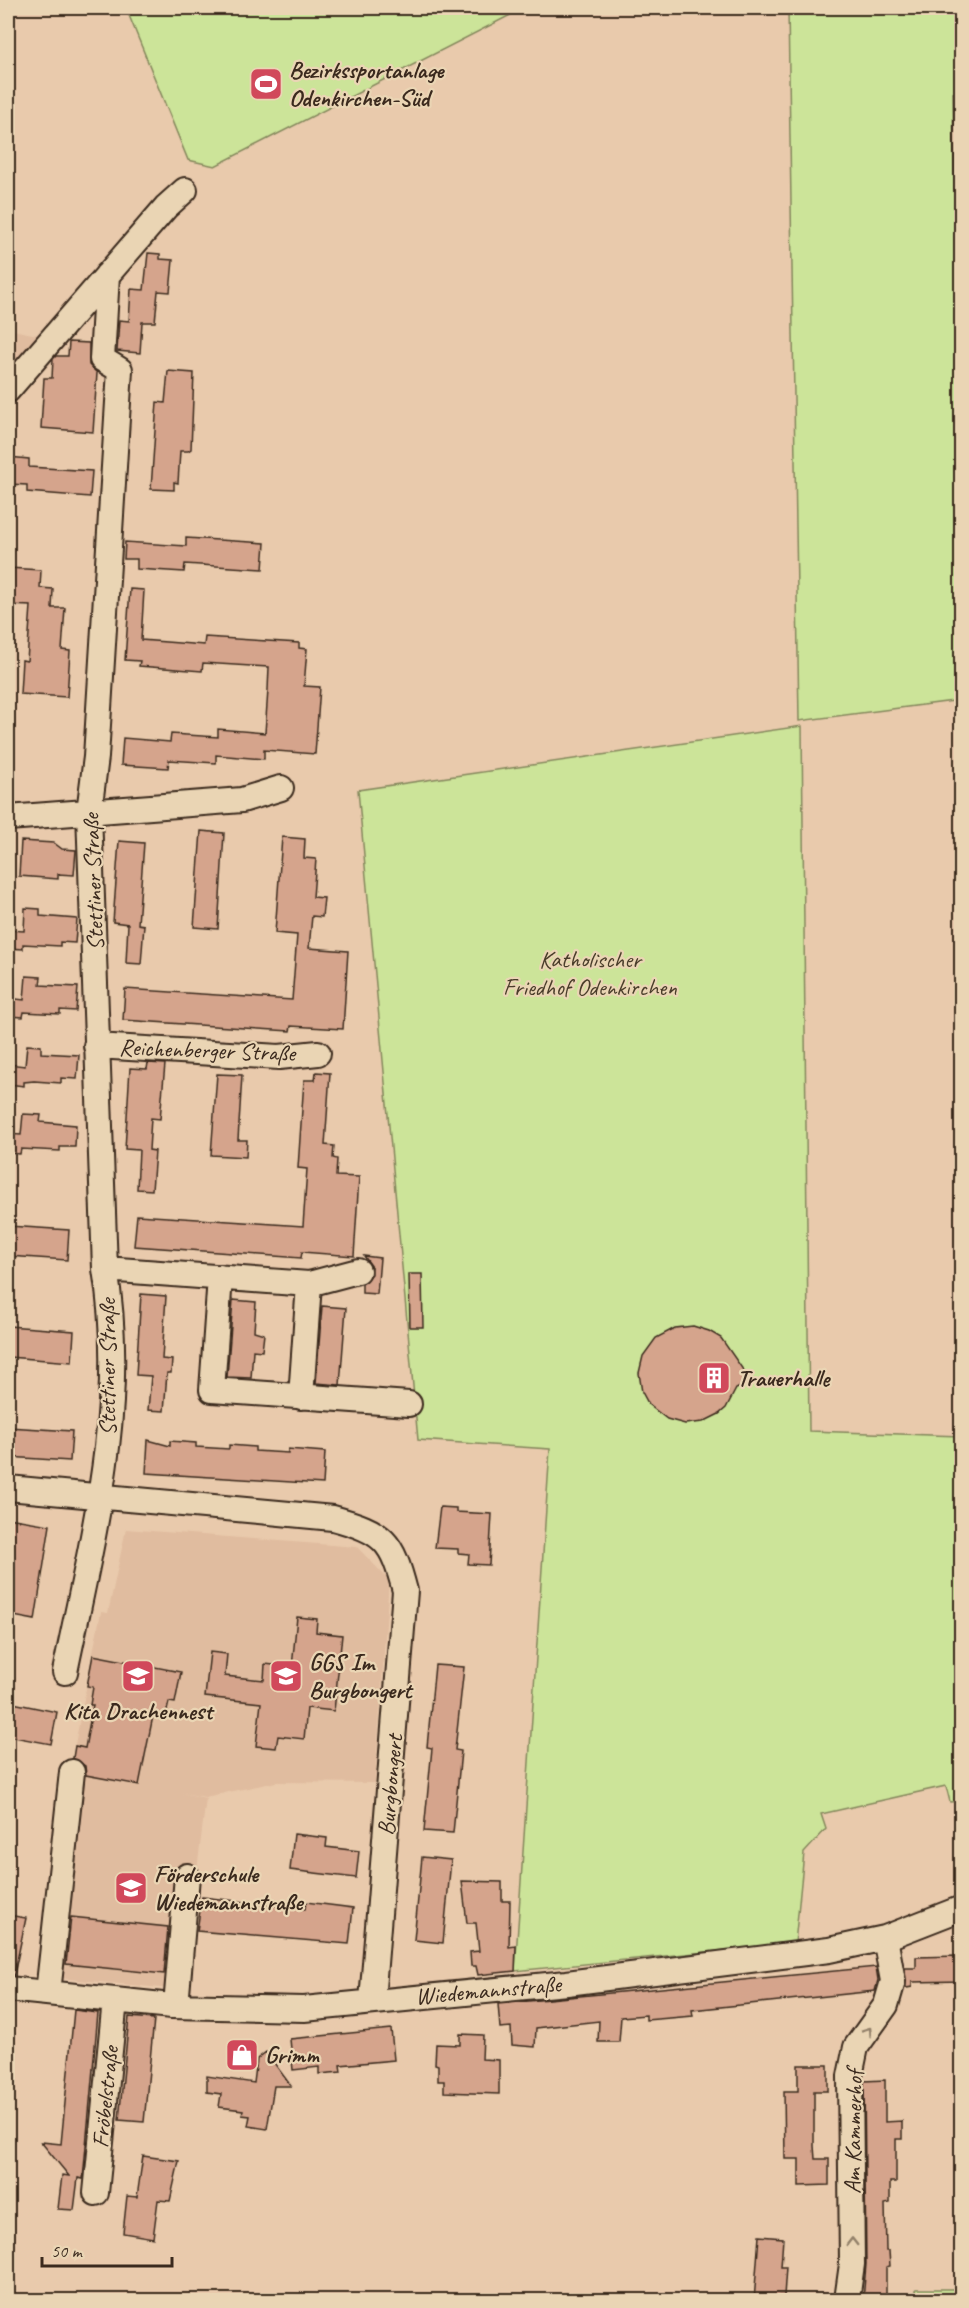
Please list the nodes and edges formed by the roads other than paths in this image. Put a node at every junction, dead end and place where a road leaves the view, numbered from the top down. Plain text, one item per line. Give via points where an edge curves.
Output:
1 (184, 190) dead end
2 (107, 275) junction
3 (8, 390) edge
4 (281, 788) dead end
5 (89, 812) junction
6 (8, 818) edge
7 (96, 1046) junction
8 (318, 1053) dead end
9 (105, 1269) junction
10 (358, 1271) dead end
11 (220, 1277) junction
12 (309, 1284) junction
13 (301, 1397) junction
14 (409, 1404) dead end
15 (8, 1488) edge
16 (100, 1498) junction
17 (65, 1672) dead end
18 (72, 1772) dead end
19 (187, 1876) dead end
20 (962, 1908) edge
21 (885, 1938) junction
22 (8, 1989) edge
23 (48, 1994) junction
24 (115, 2000) junction
25 (372, 2001) junction
26 (176, 2006) junction
27 (96, 2193) dead end
28 (847, 2301) edge

1 - 2 street
2 - 3 street
2 - 5 street, Stettiner Straße via 102,359 120,370 96,757
4 - 5 street via 242,800
5 - 6 street
5 - 7 street, Stettiner Straße
7 - 8 street, Reichenberger Straße via 279,1057
7 - 9 street, Stettiner Straße
9 - 11 street
9 - 16 street, Stettiner Straße via 111,1311 111,1385
10 - 12 street
11 - 12 street
11 - 13 street via 212,1390
12 - 13 street
13 - 14 street
15 - 16 street, Burgbongert
16 - 17 street
16 - 25 street, Burgbongert via 333,1518 372,1530 396,1556 405,1591
18 - 23 street
19 - 26 street
20 - 21 street, Wiedemannstraße
21 - 25 street, Wiedemannstraße via 830,1950 590,1980
28 -> 21 street, Am Kammerhof via 852,2264 850,2076 856,2047 886,2005 894,1981
22 - 23 street, Wiedemannstraße
23 - 24 street, Wiedemannstraße
24 - 26 street, Wiedemannstraße
24 - 27 street, Fröbelstraße
25 - 26 street, Wiedemannstraße via 304,2008

